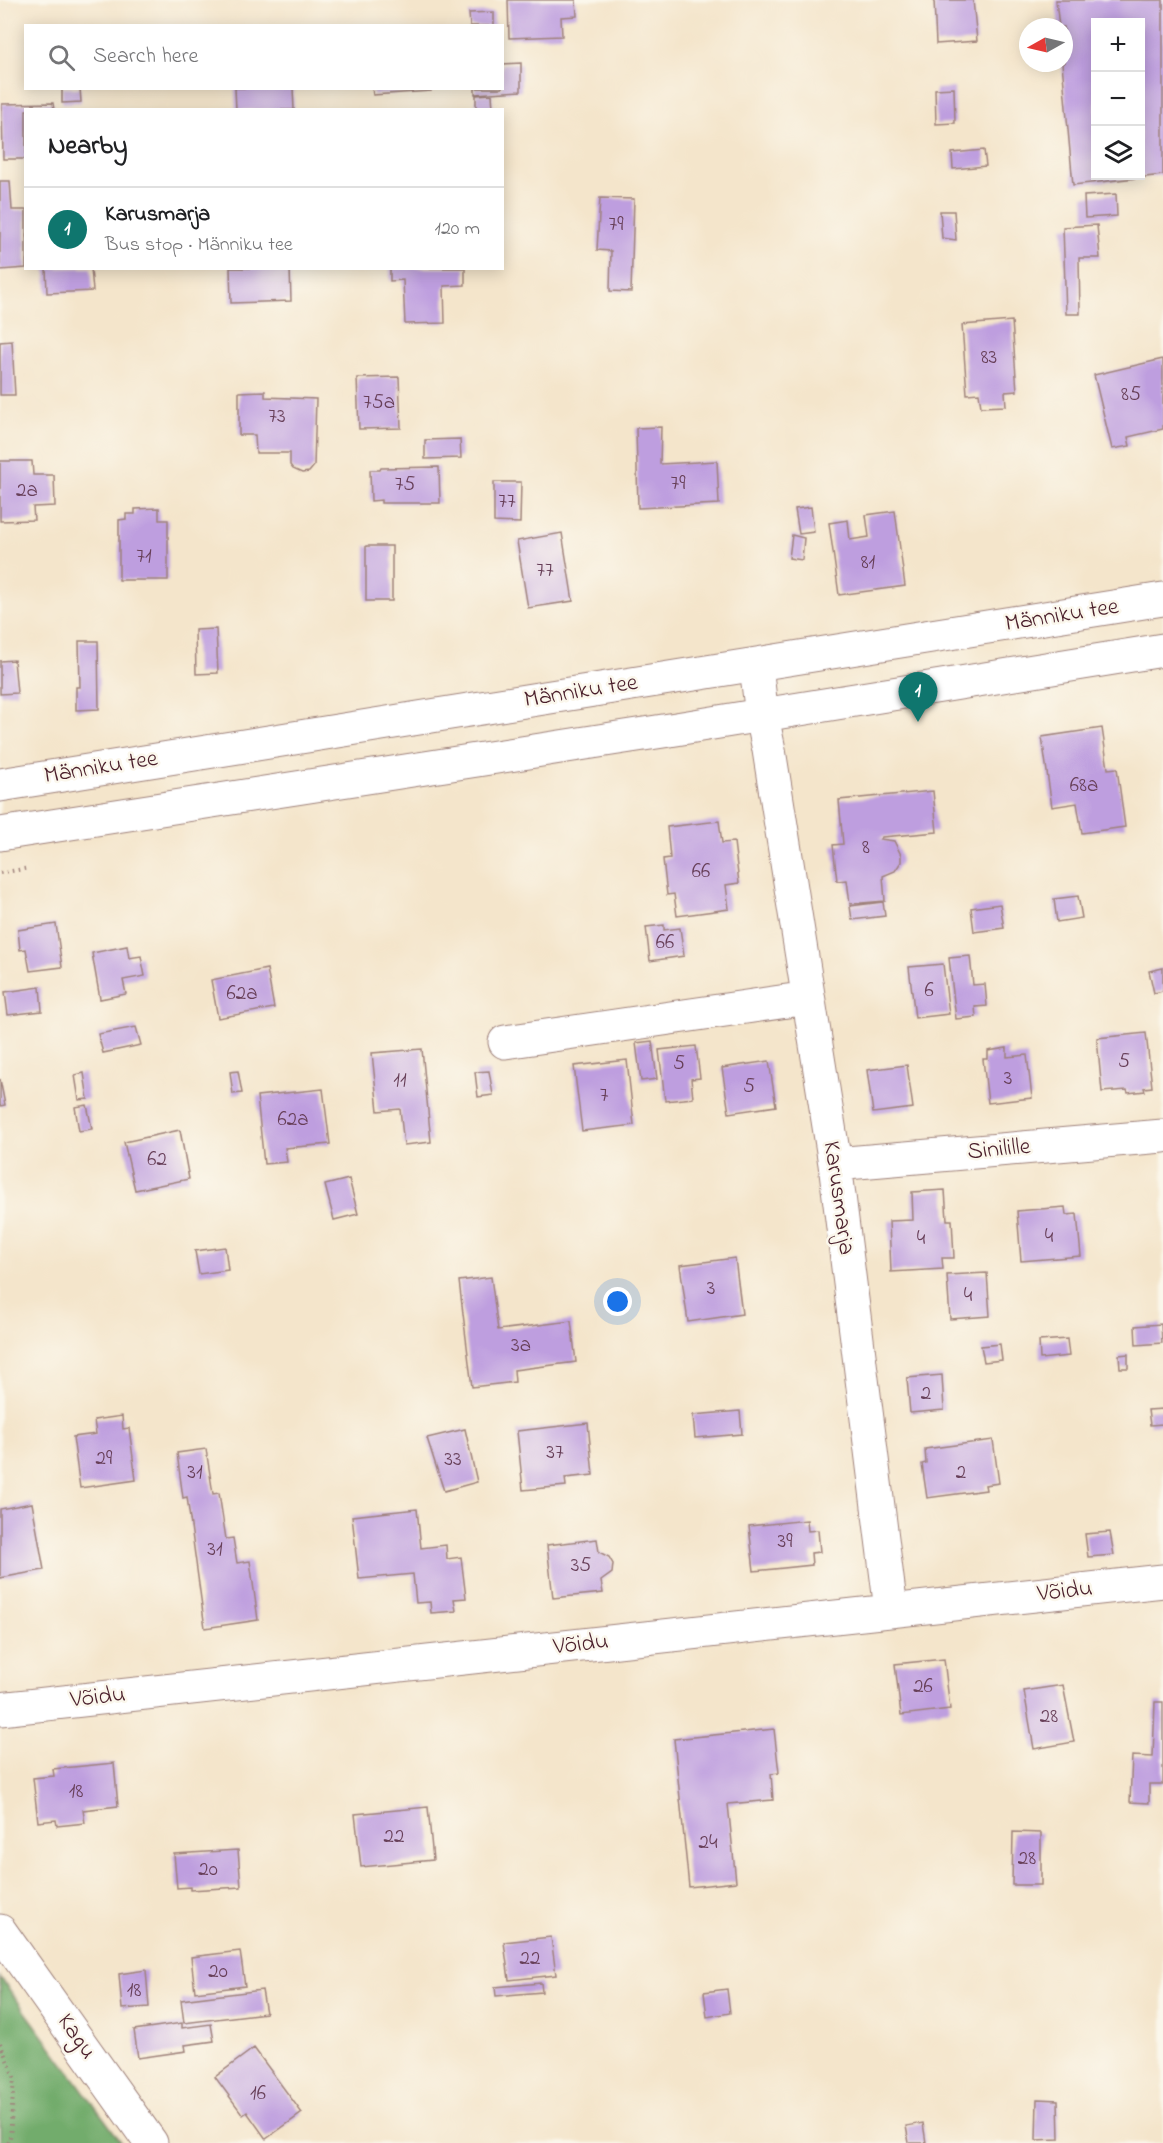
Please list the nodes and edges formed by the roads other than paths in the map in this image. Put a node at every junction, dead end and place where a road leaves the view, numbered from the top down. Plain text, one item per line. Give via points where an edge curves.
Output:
1 (1163, 599) edge
2 (1163, 650) edge
3 (756, 666) junction
4 (762, 716) junction
5 (0, 785) edge
6 (0, 834) edge
7 (808, 998) junction
8 (505, 1042) dead end
9 (1163, 1136) edge
10 (835, 1164) junction
11 (1163, 1581) edge
12 (891, 1610) junction
13 (0, 1709) edge
14 (0, 1930) edge
15 (151, 2143) edge

1 - 3 street, Männiku tee
2 - 4 street, Männiku tee
3 - 4 street, Karusmarja
3 - 5 street, Männiku tee
4 - 6 street, Männiku tee
4 - 7 street, Karusmarja
7 - 8 street
7 - 10 street, Karusmarja
9 - 10 street, Sinilille
10 - 12 street, Karusmarja
11 - 12 street, Võidu
12 - 13 street, Võidu
14 - 15 street, Kagu

